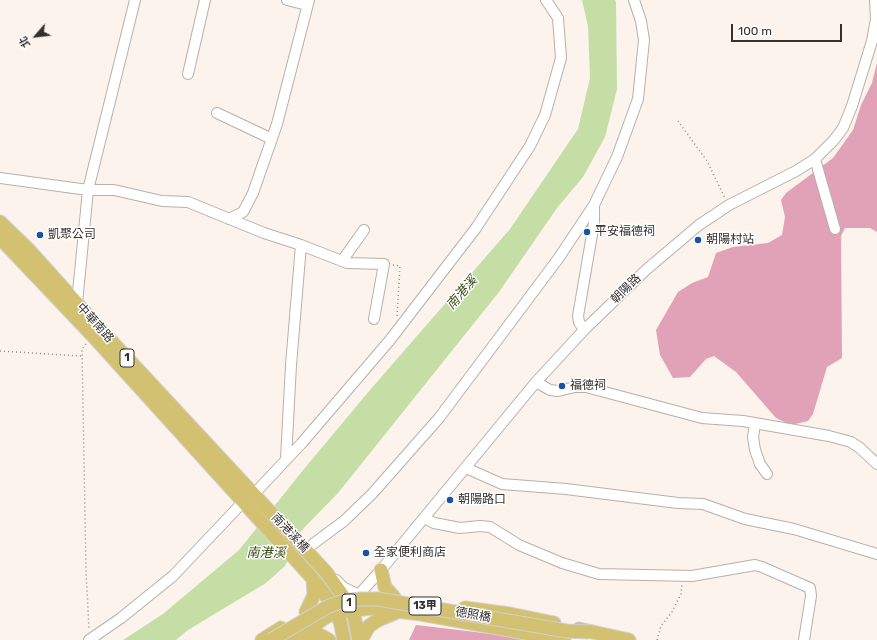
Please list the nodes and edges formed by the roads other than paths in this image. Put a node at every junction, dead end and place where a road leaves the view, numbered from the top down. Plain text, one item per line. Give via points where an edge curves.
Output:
1 (135, 0) edge
2 (205, 0) edge
3 (287, 0) edge
4 (546, 0) edge
5 (634, 0) edge
6 (876, 0) edge
7 (308, 3) edge
8 (188, 74) dead end
9 (217, 112) dead end
10 (272, 139) junction
11 (815, 159) junction
12 (0, 178) edge
13 (88, 190) junction
14 (594, 206) junction
15 (229, 219) junction
16 (0, 222) edge
17 (835, 229) dead end
18 (364, 230) dead end
19 (0, 238) edge
20 (14, 244) junction
21 (301, 245) junction
22 (342, 261) junction
23 (77, 303) junction
24 (374, 319) dead end
25 (584, 330) junction
26 (536, 382) junction
27 (755, 424) junction
28 (286, 460) junction
29 (877, 464) edge
30 (466, 468) junction
31 (767, 474) dead end
32 (251, 501) junction
33 (424, 518) junction
34 (313, 544) dead end
35 (877, 554) edge
36 (381, 570) junction
37 (326, 572) junction
38 (314, 579) junction
39 (359, 595) junction
40 (394, 597) junction
41 (330, 600) junction
42 (349, 604) junction
43 (399, 611) junction
44 (306, 612) junction
45 (338, 612) junction
46 (588, 636) edge
47 (295, 638) edge
48 (89, 640) edge
49 (262, 640) edge
50 (271, 640) edge
51 (279, 640) edge
52 (329, 640) edge
53 (344, 640) edge
54 (360, 640) edge
55 (564, 640) edge
56 (629, 640) edge
57 (804, 640) edge

1 - 13 street
2 - 8 street
3 - 7 street
4 - 28 street via 558,18 561,58 545,115 530,146 476,228 402,323
5 - 14 street via 644,40 638,99 617,157
6 - 11 street, 朝陽路 via 872,41 852,106 843,128
7 - 10 street
9 - 10 street
10 - 15 street via 253,193 243,212
11 - 17 street
11 - 25 street, 朝陽路 via 729,206 673,246
12 - 13 street
13 - 15 street via 114,190 162,201 188,202
13 - 23 street
14 - 25 street via 594,223 578,316
14 - 34 street via 558,259 438,418 372,494 344,521
15 - 21 street
16 - 20 main road, 中華南路 / 1
18 - 22 street
19 - 20 main road, 中華南路 / 1
20 - 23 main road, 中華南路 / 1
20 - 32 main road, 中華南路 / 1 via 92,335
21 - 22 street
21 - 28 street
22 - 24 street via 384,264
23 - 32 main road, 中華南路 / 1
25 - 26 street, 朝陽路
26 - 27 street via 550,390 586,387 702,418
26 - 30 street, 朝陽路
27 - 29 street via 850,442
27 - 31 street via 755,450
28 - 32 street
30 - 33 street, 朝陽路
30 - 35 street via 502,484 703,504 745,519 794,529
32 - 37 main road, 南港溪橋 / 1
32 - 38 main road, 南港溪橋 / 1
32 - 48 street via 173,576
33 - 36 street, 朝陽路
33 - 57 street via 434,523 460,528 490,528 540,554 599,574 683,576 755,565 810,588
36 - 39 street, 朝陽路
36 - 40 main road via 385,587
37 - 39 street via 343,587
37 - 42 main road, 1
38 - 41 main road, 1
38 - 44 main road via 314,595
39 - 40 main road
39 - 42 main road
40 - 46 main road via 425,604 510,614
41 - 42 main road
41 - 44 main road
41 - 45 main road, 1
42 - 43 main road
42 - 45 main road
42 - 54 main road, 1
43 - 54 main road via 369,626
43 - 55 main road
44 - 49 main road
45 - 47 main road
45 - 53 main road, 1
46 - 50 main road, 德照橋 / 13甲, bridge via 378,599 361,599 343,601 327,607
46 - 51 main road, 德照橋 / 13甲 via 376,603 345,606 333,610
46 - 56 main road, 13甲
47 - 52 main road via 318,634

